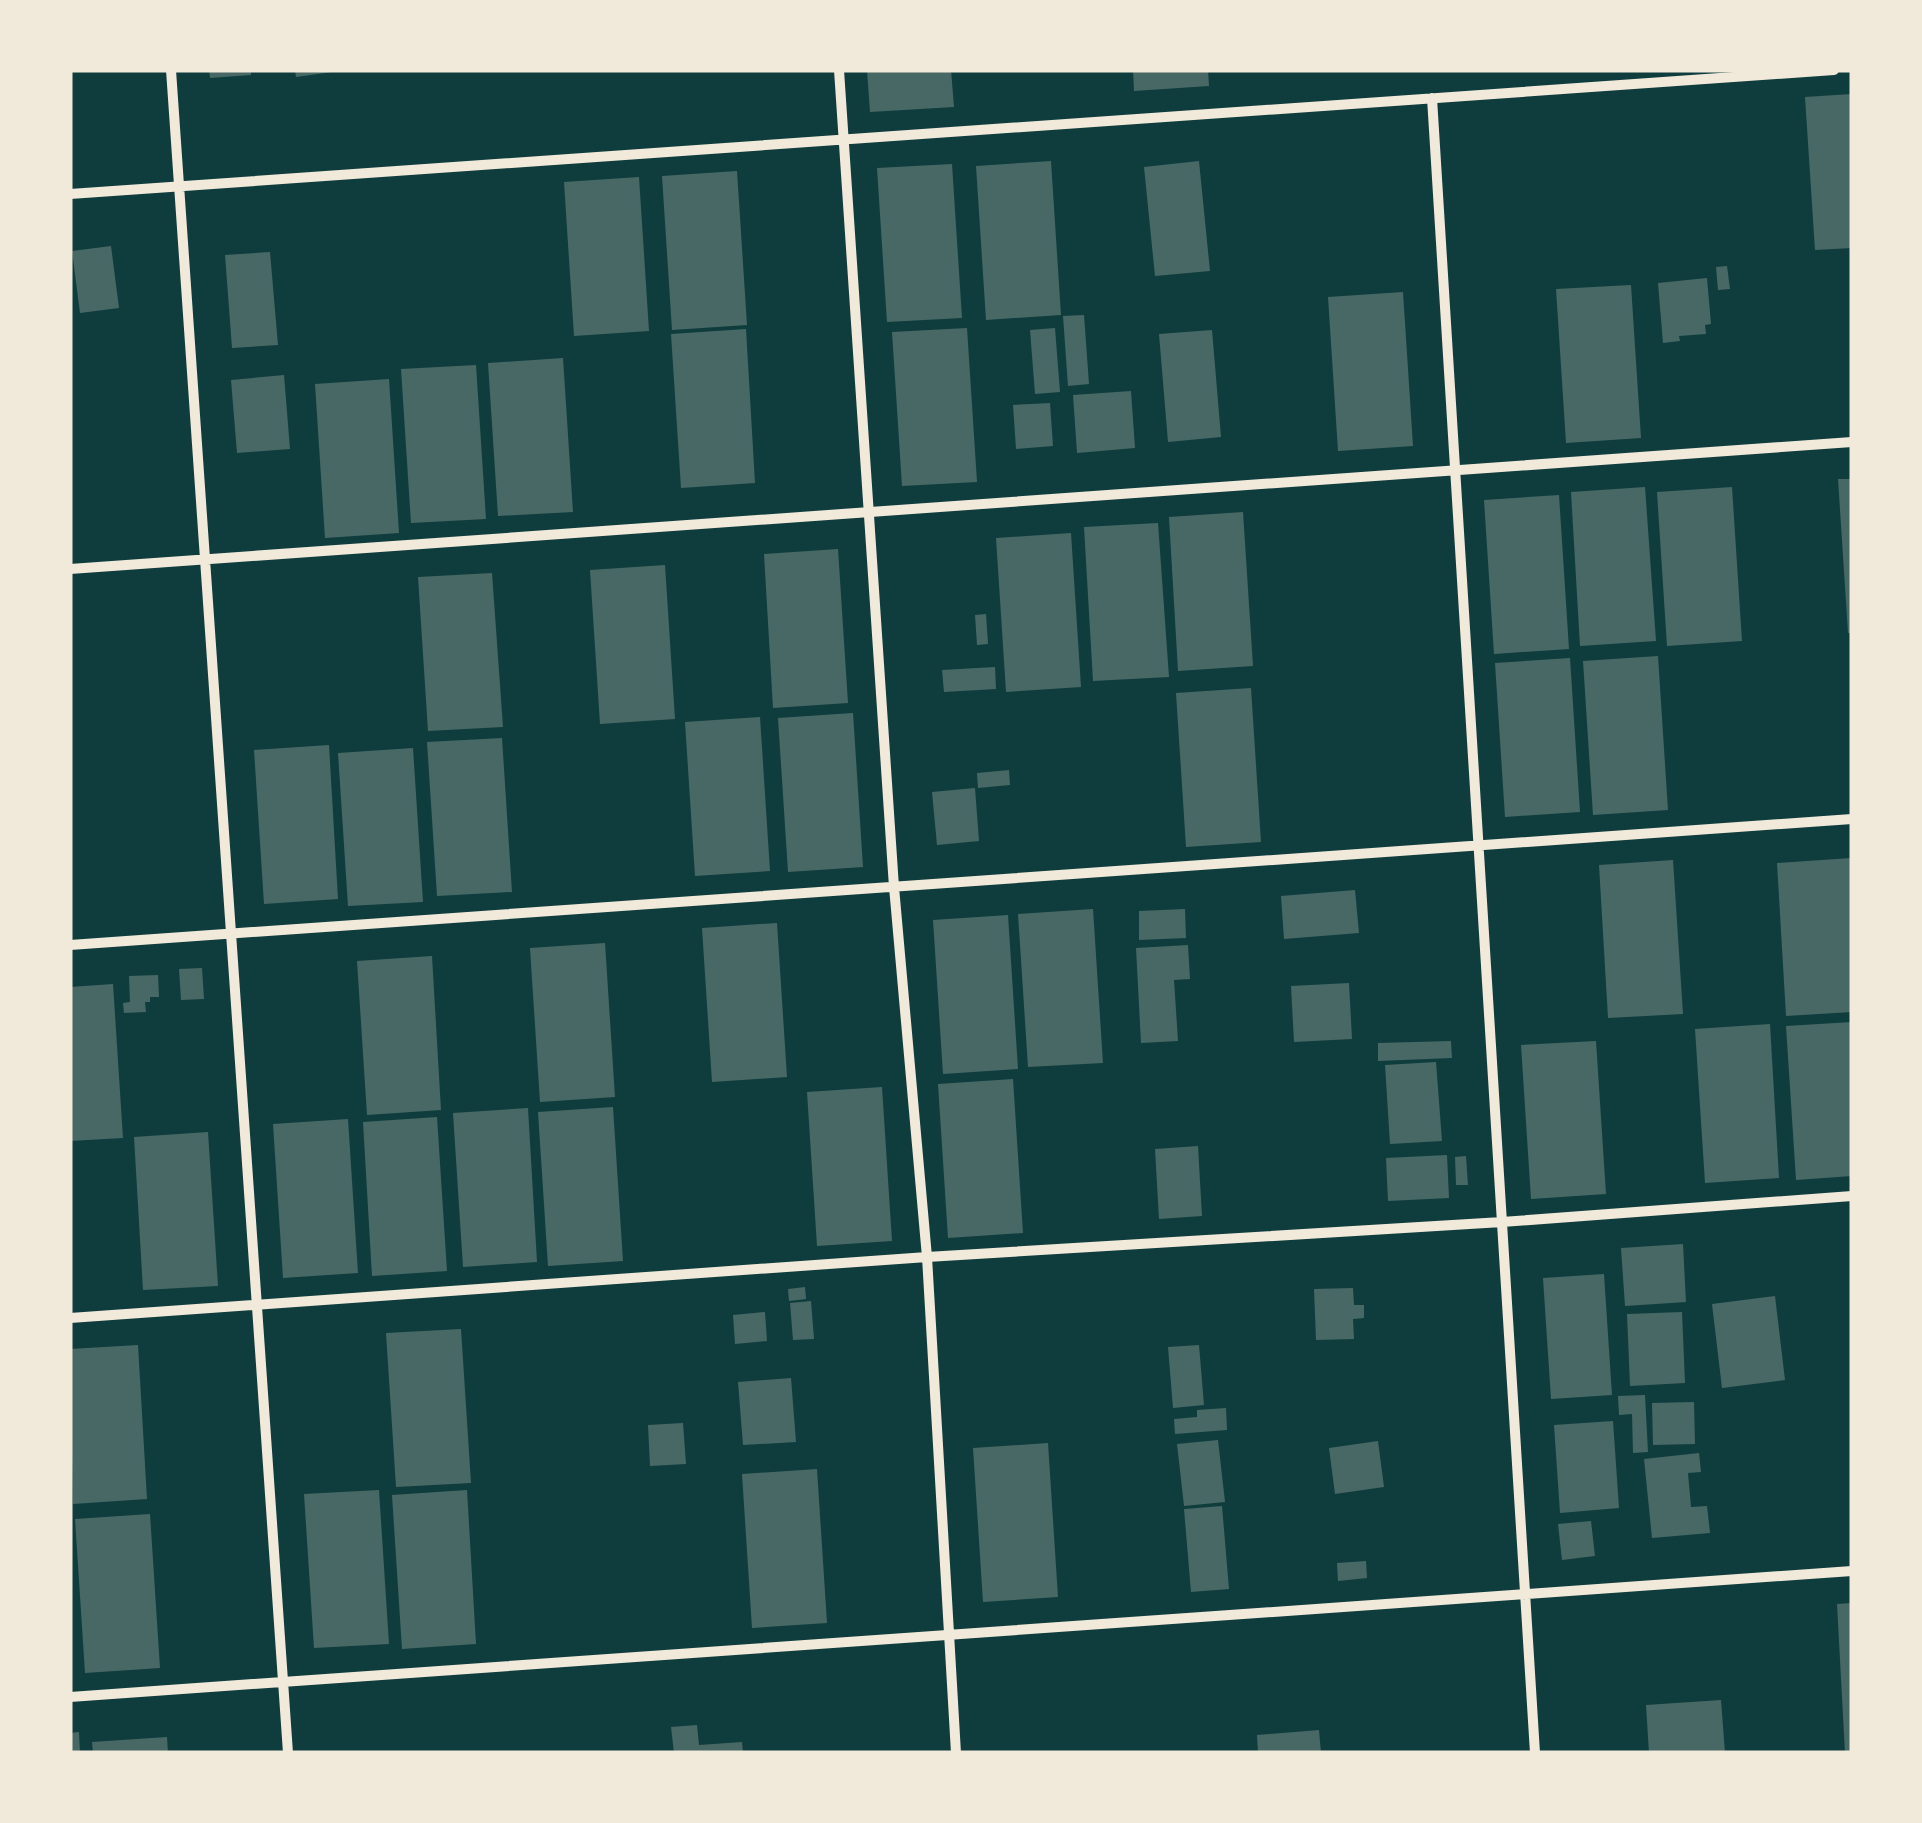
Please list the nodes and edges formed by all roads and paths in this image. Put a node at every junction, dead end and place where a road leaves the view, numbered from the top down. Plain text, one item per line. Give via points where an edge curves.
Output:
1 (171, 70) edge
2 (840, 70) edge
3 (1834, 70) edge
4 (1432, 98) junction
5 (844, 140) junction
6 (180, 186) junction
7 (70, 194) edge
8 (1852, 442) edge
9 (1456, 472) junction
10 (868, 513) junction
11 (206, 560) junction
12 (70, 569) edge
13 (1852, 820) edge
14 (1479, 845) junction
15 (894, 887) junction
16 (231, 933) junction
17 (70, 945) edge
18 (1852, 1196) edge
19 (1502, 1222) junction
20 (926, 1257) junction
21 (257, 1305) junction
22 (70, 1318) edge
23 (1852, 1571) edge
24 (1525, 1594) junction
25 (948, 1637) junction
26 (283, 1683) junction
27 (70, 1698) edge
28 (288, 1753) edge
29 (956, 1753) edge
30 (1535, 1753) edge

1 - 6 street
2 - 5 street
3 - 4 street
4 - 5 street
4 - 9 street
5 - 6 street
5 - 10 street
6 - 7 street
6 - 11 street
8 - 9 street
9 - 10 street
9 - 14 street
10 - 11 street
10 - 15 street
11 - 12 street
11 - 16 street
13 - 14 street
14 - 15 street
14 - 19 street
15 - 16 street
15 - 20 street
16 - 17 street
16 - 21 street
18 - 19 street
19 - 20 street
19 - 24 street
20 - 21 street
20 - 25 street
21 - 22 street
21 - 26 street
23 - 24 street
24 - 25 street
24 - 30 street
25 - 26 street
25 - 29 street
26 - 27 street
26 - 28 street

